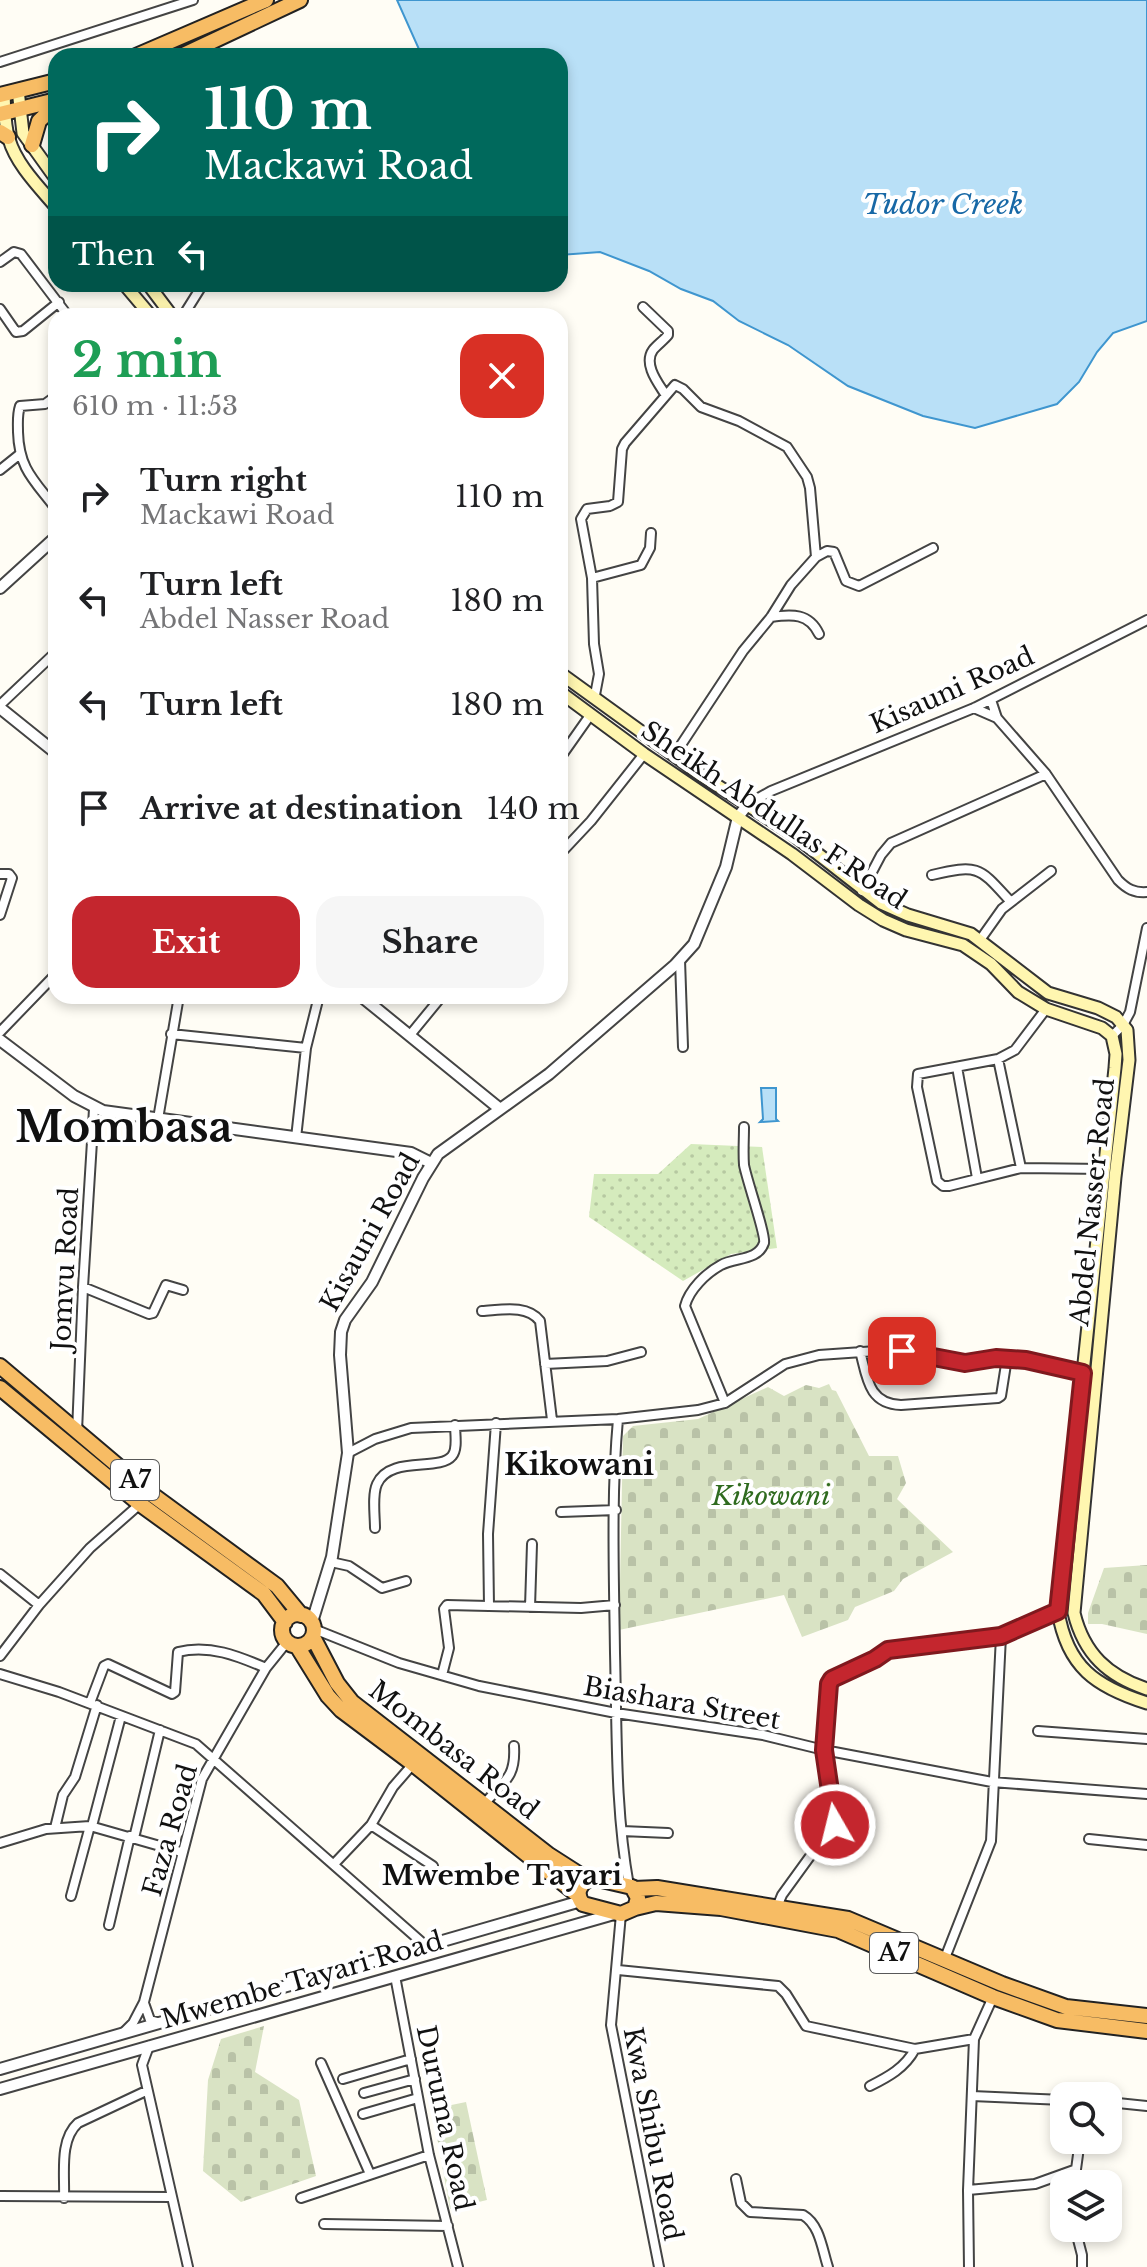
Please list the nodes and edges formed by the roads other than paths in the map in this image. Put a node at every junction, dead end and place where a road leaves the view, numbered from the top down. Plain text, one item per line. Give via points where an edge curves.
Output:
1 (193, 0) edge
2 (266, 0) edge
3 (300, 0) edge
4 (155, 48) edge
5 (198, 48) edge
6 (0, 62) edge
7 (48, 83) edge
8 (7, 93) edge
9 (48, 104) edge
10 (48, 111) edge
11 (8, 112) edge
12 (4, 134) edge
13 (32, 145) junction
14 (48, 168) edge
15 (48, 198) edge
16 (0, 262) edge
17 (48, 288) edge
18 (51, 292) edge
19 (131, 292) edge
20 (59, 302) junction
21 (643, 307) dead end
22 (52, 308) edge
23 (63, 308) edge
24 (144, 308) edge
25 (0, 309) edge
26 (48, 311) edge
27 (665, 394) junction
28 (48, 402) edge
29 (20, 454) junction
30 (0, 470) edge
31 (48, 498) edge
32 (651, 533) dead end
33 (48, 544) edge
34 (933, 548) dead end
35 (816, 557) junction
36 (592, 578) junction
37 (0, 588) edge
38 (771, 617) junction
39 (1147, 620) edge
40 (819, 634) dead end
41 (48, 660) edge
42 (568, 678) edge
43 (595, 695) junction
44 (568, 698) edge
45 (991, 700) junction
46 (0, 706) edge
47 (974, 708) junction
48 (591, 714) junction
49 (997, 718) junction
50 (48, 746) edge
51 (568, 747) edge
52 (644, 754) junction
53 (675, 754) junction
54 (1046, 774) junction
55 (771, 791) junction
56 (748, 804) junction
57 (759, 812) junction
58 (738, 817) junction
59 (750, 825) junction
60 (732, 842) junction
61 (568, 844) edge
62 (1051, 871) dead end
63 (0, 874) edge
64 (932, 875) dead end
65 (862, 891) junction
66 (1147, 892) edge
67 (1010, 901) junction
68 (0, 915) edge
69 (1147, 928) edge
70 (980, 940) junction
71 (680, 960) junction
72 (48, 982) edge
73 (177, 1004) edge
74 (317, 1004) edge
75 (371, 1004) edge
76 (435, 1004) edge
77 (1046, 1009) junction
78 (1123, 1025) junction
79 (0, 1032) edge
80 (171, 1034) junction
81 (410, 1035) junction
82 (1112, 1036) junction
83 (0, 1040) edge
84 (683, 1047) dead end
85 (306, 1048) junction
86 (998, 1059) junction
87 (957, 1067) junction
88 (94, 1109) junction
89 (500, 1109) junction
90 (158, 1119) junction
91 (744, 1127) dead end
92 (296, 1138) junction
93 (431, 1163) junction
94 (1021, 1168) junction
95 (1105, 1169) junction
96 (977, 1178) junction
97 (83, 1287) junction
98 (183, 1290) dead end
99 (482, 1311) dead end
100 (1094, 1328) junction
101 (860, 1351) junction
102 (641, 1352) dead end
103 (1007, 1358) junction
104 (545, 1364) junction
105 (0, 1366) edge
106 (1083, 1373) junction
107 (0, 1388) edge
108 (725, 1403) junction
109 (1080, 1412) junction
110 (1093, 1414) junction
111 (618, 1419) junction
112 (552, 1420) junction
113 (496, 1423) junction
114 (455, 1425) junction
115 (77, 1432) junction
116 (348, 1453) junction
117 (140, 1504) junction
118 (616, 1510) junction
119 (561, 1512) dead end
120 (375, 1528) dead end
121 (532, 1544) dead end
122 (331, 1562) junction
123 (0, 1574) edge
124 (406, 1581) dead end
125 (39, 1605) junction
126 (615, 1605) junction
127 (489, 1606) junction
128 (530, 1607) junction
129 (1058, 1611) junction
130 (285, 1622) junction
131 (310, 1626) junction
132 (1001, 1636) junction
133 (292, 1644) junction
134 (0, 1656) edge
135 (266, 1668) junction
136 (0, 1674) edge
137 (442, 1675) junction
138 (1147, 1689) edge
139 (1147, 1703) edge
140 (93, 1704) junction
141 (616, 1713) junction
142 (121, 1716) junction
143 (160, 1730) junction
144 (1038, 1731) dead end
145 (1147, 1739) edge
146 (514, 1746) dead end
147 (824, 1750) junction
148 (212, 1758) junction
149 (413, 1764) junction
150 (992, 1782) junction
151 (1147, 1794) edge
152 (484, 1804) junction
153 (371, 1825) junction
154 (91, 1826) junction
155 (55, 1828) junction
156 (622, 1831) junction
157 (668, 1833) dead end
158 (132, 1837) junction
159 (1089, 1839) dead end
160 (0, 1843) edge
161 (1147, 1845) edge
162 (181, 1852) junction
163 (625, 1862) junction
164 (334, 1864) junction
165 (433, 1866) dead end
166 (588, 1880) junction
167 (609, 1882) junction
168 (632, 1887) junction
169 (71, 1896) dead end
170 (580, 1899) junction
171 (777, 1907) junction
172 (624, 1912) junction
173 (109, 1925) dead end
174 (448, 1939) junction
175 (426, 1946) junction
176 (945, 1958) junction
177 (455, 1959) junction
178 (618, 1970) junction
179 (326, 1975) junction
180 (395, 1976) junction
181 (331, 1995) junction
182 (993, 1997) junction
183 (144, 2002) junction
184 (194, 2013) junction
185 (1147, 2016) edge
186 (161, 2023) junction
187 (1147, 2031) edge
188 (199, 2032) junction
189 (122, 2034) junction
190 (974, 2039) junction
191 (149, 2046) junction
192 (915, 2049) junction
193 (128, 2052) junction
194 (54, 2053) junction
195 (411, 2059) junction
196 (321, 2063) dead end
197 (142, 2065) junction
198 (0, 2069) edge
199 (60, 2072) junction
200 (343, 2079) dead end
201 (415, 2079) junction
202 (870, 2086) dead end
203 (0, 2089) edge
204 (146, 2091) junction
205 (364, 2093) dead end
206 (972, 2096) junction
207 (418, 2098) junction
208 (1050, 2099) edge
209 (1122, 2103) edge
210 (1147, 2106) edge
211 (363, 2114) dead end
212 (1077, 2154) edge
213 (429, 2155) junction
214 (1074, 2170) edge
215 (370, 2174) junction
216 (736, 2179) dead end
217 (1050, 2179) edge
218 (968, 2190) junction
219 (0, 2196) edge
220 (171, 2197) junction
221 (64, 2198) junction
222 (301, 2198) dead end
223 (324, 2224) dead end
224 (448, 2226) junction
225 (1079, 2242) edge
226 (188, 2267) edge
227 (458, 2267) edge
228 (659, 2267) edge
229 (828, 2267) edge
230 (969, 2267) edge
231 (1082, 2267) edge

1 - 6 street
2 - 4 highway
3 - 5 highway
7 - 8 highway
8 - 11 main road
9 - 11 highway
10 - 13 highway
11 - 12 main road
11 - 13 main road
12 - 15 main road
13 - 14 main road
16 - 17 street via 14,252 21,254
18 - 20 street
19 - 24 main road
20 - 22 street
20 - 23 street
21 - 27 street via 668,331 650,358
25 - 26 street via 16,332
27 - 35 street via 679,386 701,407 787,447 810,488
27 - 36 street via 622,449 618,502 583,514
28 - 29 street via 20,406
29 - 30 street
29 - 31 street
32 - 36 street via 641,565
33 - 37 street
34 - 35 street via 859,586 846,581 834,552
35 - 38 street
36 - 43 street via 599,674
38 - 40 street via 804,618
38 - 53 street
39 - 45 street, Kisauni Road
41 - 46 street
42 - 43 main road, Sheikh Abdullas F.Road
43 - 53 main road, Sheikh Abdullas F.Road
44 - 48 main road, Sheikh Abdullas F.Road
45 - 47 street, Kisauni Road
45 - 49 street
46 - 50 street
47 - 49 street
47 - 55 street, Kisauni Road
48 - 51 street
48 - 52 main road, Sheikh Abdullas F.Road
49 - 54 street
52 - 58 main road, Sheikh Abdullas F.Road
52 - 61 street
53 - 56 main road, Sheikh Abdullas F.Road
54 - 65 street via 891,843
54 - 66 street via 1118,880 1138,893
55 - 56 street, Kisauni Road
55 - 57 street
56 - 57 main road, Sheikh Abdullas F.Road
56 - 58 street, Kisauni Road
57 - 59 street, Kisauni Road
57 - 65 main road, Sheikh Abdullas F.Road
58 - 59 main road, Sheikh Abdullas F.Road
58 - 60 street, Kisauni Road
59 - 60 street, Kisauni Road
59 - 77 main road, Sheikh Abdullas F.Road via 883,920 972,950 1018,992
60 - 71 street, Kisauni Road via 694,944
62 - 67 street
63 - 68 street via 12,878
64 - 67 street via 979,870
65 - 70 main road, Sheikh Abdullas F.Road via 900,912
67 - 70 street
69 - 78 street, Abdel Nasser Road via 1132,1006
70 - 78 main road, Sheikh Abdullas F.Road via 1048,993 1098,1008
71 - 84 street
71 - 89 street, Kisauni Road via 549,1074
72 - 79 street
73 - 80 street
74 - 85 street
75 - 81 street
76 - 81 street
77 - 82 main road, Sheikh Abdullas F.Road via 1097,1024
77 - 86 street via 1015,1050
78 - 82 street
78 - 100 main road, Abdel Nasser Road via 1129,1035 1129,1060
80 - 85 street
80 - 90 street
81 - 89 street
82 - 95 main road, Abdel Nasser Road via 1116,1062
83 - 88 street
85 - 92 street
86 - 87 street
86 - 94 street
87 - 96 street
87 - 96 street via 918,1074 917,1087 937,1181 949,1186
88 - 90 street
88 - 97 street, Jomvu Road
89 - 93 street, Kisauni Road
90 - 92 street
91 - 108 street via 744,1162 764,1231 763,1245 755,1255 713,1270 685,1306
92 - 93 street via 411,1153
93 - 116 street, Kisauni Road via 381,1265 342,1325
94 - 95 street
94 - 96 street
95 - 100 main road, Abdel Nasser Road
97 - 98 street via 149,1314 166,1285
97 - 115 street, Jomvu Road
99 - 104 street via 533,1313 540,1321
100 - 106 main road, Abdel Nasser Road
100 - 110 main road, Abdel Nasser Road
101 - 103 street via 891,1350 965,1363
101 - 103 street via 876,1396 885,1404 901,1405 998,1398
101 - 108 street via 794,1360
102 - 104 street via 607,1361
103 - 106 street
104 - 112 street
105 - 115 highway, Mombasa Road / A7
106 - 109 main road, Abdel Nasser Road
107 - 117 highway, A7
108 - 111 street
109 - 110 main road
109 - 129 main road, Abdel Nasser Road
110 - 138 main road, Abdel Nasser Road via 1074,1613 1094,1658 1110,1673
111 - 112 street
111 - 118 street
112 - 113 street
113 - 114 street
113 - 127 street
114 - 116 street via 411,1428
114 - 120 street via 451,1458 385,1473 376,1485
115 - 131 highway, Mombasa Road / A7 via 277,1586
116 - 122 street, Kisauni Road
117 - 125 street via 90,1548
117 - 130 highway, A7 via 264,1594
118 - 119 street
118 - 126 street
121 - 128 street
122 - 124 street via 349,1566 382,1588
122 - 131 street, Kisauni Road
123 - 125 street
125 - 134 street
126 - 128 street
126 - 141 street
127 - 128 street
127 - 137 street via 445,1607 449,1648
129 - 132 street
129 - 139 main road, Abdel Nasser Road via 1064,1637 1088,1675
130 - 131 highway via 292,1616
130 - 133 highway via 283,1632
131 - 133 highway via 306,1644
131 - 137 street, Biashara Street
131 - 152 highway, Mombasa Road / A7 via 316,1648 348,1699
132 - 147 street via 891,1649 836,1676 829,1684
132 - 150 street
133 - 135 street, Faza Road
133 - 149 highway via 335,1704
135 - 140 street via 232,1653 178,1652 172,1694 108,1664
135 - 148 street, Faza Road
136 - 140 street
137 - 141 street, Biashara Street
140 - 142 street
140 - 155 street via 75,1777 63,1795
141 - 147 street, Biashara Street via 763,1735
141 - 156 street
142 - 143 street
142 - 154 street
143 - 148 street via 191,1741
143 - 158 street
144 - 145 street
146 - 152 street via 512,1772
147 - 150 street, Biashara Street
147 - 171 street via 835,1831 811,1855
148 - 162 street, Faza Road
148 - 164 street
149 - 153 street
149 - 170 highway
150 - 151 street, Biashara Street
150 - 176 street via 990,1846
152 - 166 highway, Mombasa Road / A7
153 - 164 street
153 - 165 street
154 - 155 street
154 - 158 street
154 - 169 street
155 - 160 street
156 - 157 street
156 - 163 street
158 - 162 street
158 - 173 street
159 - 161 street
162 - 183 street, Faza Road
163 - 167 street
163 - 168 street
164 - 175 street
166 - 167 highway
166 - 170 highway
167 - 168 highway
168 - 171 highway, A7
168 - 172 highway via 638,1898
170 - 172 highway via 588,1907
170 - 174 street, Mwembe Tayari Road
171 - 176 highway, A7 via 848,1919
172 - 177 street, Mwembe Tayari Road
172 - 178 street, Kwa Shibu Road
172 - 182 highway, A7 via 662,1903 721,1908 838,1930
174 - 175 street, Mwembe Tayari Road
174 - 177 street
175 - 179 street, Mwembe Tayari Road
176 - 185 highway, A7 via 1066,2007
177 - 180 street, Mwembe Tayari Road
178 - 192 street via 778,1986 806,2026
178 - 228 street, Kwa Shibu Road via 611,2025
179 - 181 street
179 - 184 street, Mwembe Tayari Road
180 - 181 street, Mwembe Tayari Road
180 - 195 street, Duruma Road
181 - 188 street, Mwembe Tayari Road
182 - 187 highway, A7 via 1064,2022
182 - 190 street
183 - 186 street via 150,2020
183 - 189 street
184 - 186 street, Mwembe Tayari Road
184 - 188 street
186 - 189 street, Mwembe Tayari Road
188 - 191 street, Mwembe Tayari Road
189 - 194 street, Mwembe Tayari Road
190 - 192 street
190 - 206 street
191 - 193 street, Mwembe Tayari Road
191 - 197 street
192 - 202 street via 894,2074
193 - 197 street
193 - 199 street, Mwembe Tayari Road
194 - 198 street, Mwembe Tayari Road
194 - 199 street
195 - 200 street
195 - 201 street, Duruma Road
196 - 215 street
197 - 204 street
199 - 203 street, Mwembe Tayari Road
201 - 205 street
201 - 207 street, Duruma Road
204 - 220 street
204 - 221 street via 71,2130
206 - 208 street
206 - 218 street
207 - 211 street
207 - 213 street, Duruma Road
209 - 210 street
212 - 214 street
213 - 215 street
213 - 224 street, Duruma Road
215 - 222 street
216 - 229 street via 741,2203 750,2212 810,2219
217 - 218 street
218 - 230 street
219 - 221 street
220 - 221 street
220 - 226 street
223 - 224 street
224 - 227 street, Duruma Road
225 - 231 street

